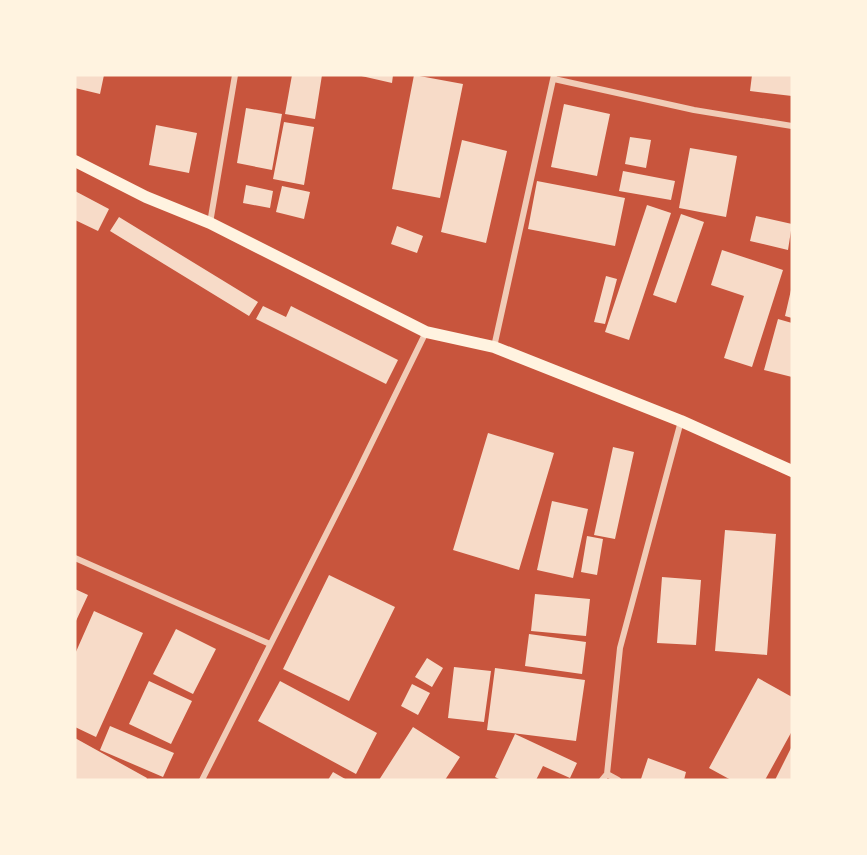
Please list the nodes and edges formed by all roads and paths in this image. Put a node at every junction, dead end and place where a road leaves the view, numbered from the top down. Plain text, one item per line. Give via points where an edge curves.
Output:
1 (235, 75) edge
2 (554, 77) edge
3 (792, 126) edge
4 (75, 161) edge
5 (210, 223) junction
6 (426, 332) junction
7 (494, 347) junction
8 (681, 421) junction
9 (792, 471) edge
10 (75, 558) edge
11 (270, 644) junction
12 (607, 774) junction
13 (202, 780) edge
14 (602, 780) edge
15 (618, 780) edge

1 - 5 street
2 - 3 street via 694,110
2 - 7 street
4 - 5 main road via 146,197
5 - 6 main road
6 - 7 main road
6 - 11 street
7 - 8 main road
8 - 9 main road
8 - 12 street via 620,648
10 - 11 street
11 - 13 street
12 - 14 street
12 - 15 street

